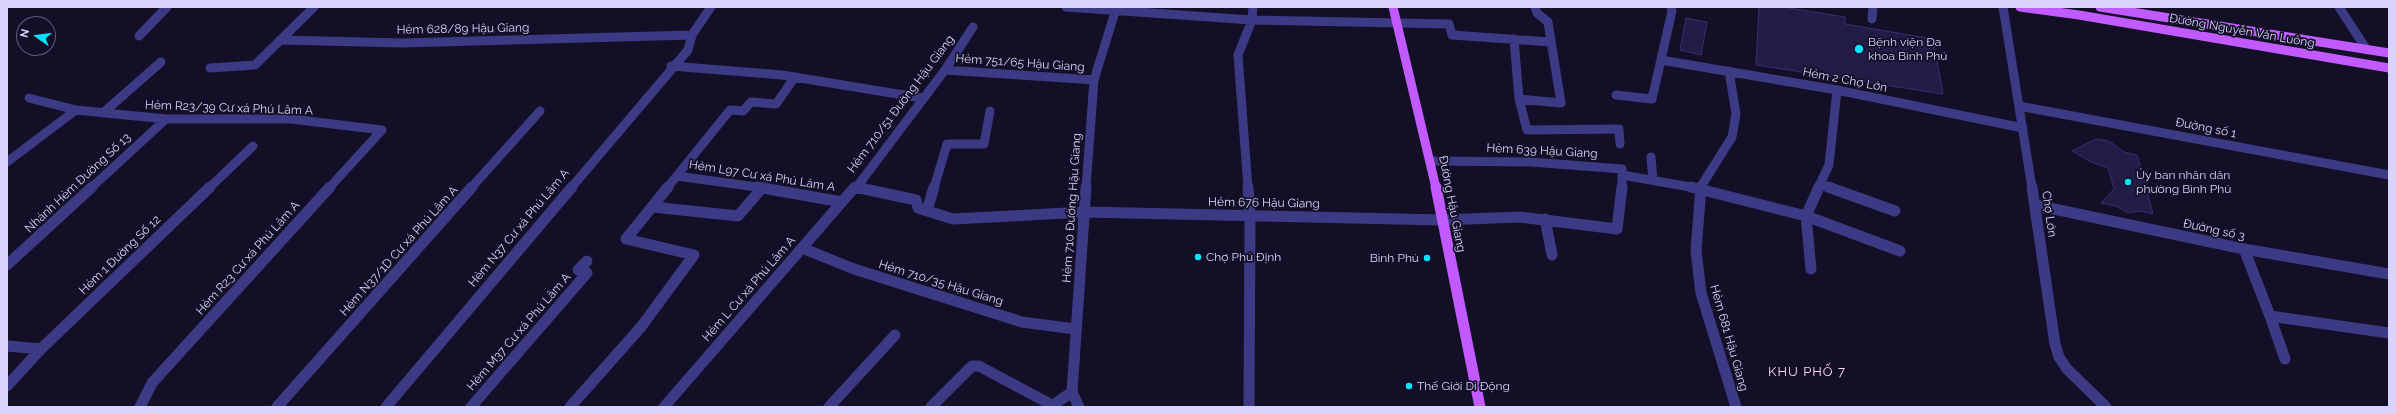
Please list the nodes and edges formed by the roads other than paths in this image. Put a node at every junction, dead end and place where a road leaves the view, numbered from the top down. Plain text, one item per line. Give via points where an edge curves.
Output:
1 (167, 7) edge
2 (314, 7) edge
3 (711, 7) edge
4 (1066, 7) edge
5 (1252, 7) edge
6 (1393, 7) edge
7 (1534, 7) edge
8 (1671, 7) edge
9 (1873, 7) edge
10 (2003, 7) edge
11 (2020, 7) edge
12 (2100, 7) edge
13 (2339, 7) edge
14 (1115, 12) junction
15 (1872, 19) dead end
16 (1252, 20) junction
17 (1397, 25) junction
18 (973, 27) dead end
19 (692, 35) junction
20 (139, 36) dead end
21 (1514, 39) junction
22 (282, 40) junction
23 (1551, 42) junction
24 (2367, 50) junction
25 (2389, 53) edge
26 (1662, 60) junction
27 (161, 62) dead end
28 (671, 66) junction
29 (210, 68) dead end
30 (2389, 68) edge
31 (945, 70) junction
32 (1730, 71) junction
33 (795, 77) junction
34 (1094, 80) junction
35 (1837, 90) junction
36 (1616, 95) dead end
37 (29, 98) dead end
38 (922, 98) junction
39 (1519, 99) junction
40 (2019, 106) junction
41 (76, 110) junction
42 (990, 110) dead end
43 (540, 112) dead end
44 (103, 113) junction
45 (166, 119) junction
46 (2023, 128) junction
47 (382, 130) joint
48 (1620, 144) dead end
49 (254, 146) dead end
50 (1651, 157) dead end
51 (1431, 161) junction
52 (7, 162) edge
53 (1622, 175) junction
54 (2389, 175) edge
55 (677, 176) junction
56 (1652, 180) junction
57 (1821, 185) junction
58 (762, 188) junction
59 (854, 188) junction
60 (1700, 189) junction
61 (842, 202) junction
62 (2035, 205) junction
63 (652, 207) junction
64 (1895, 210) dead end
65 (927, 211) junction
66 (1086, 212) junction
67 (1250, 216) junction
68 (1806, 216) junction
69 (1545, 219) junction
70 (1442, 220) junction
71 (802, 248) junction
72 (2244, 249) junction
73 (1900, 251) dead end
74 (1552, 255) dead end
75 (587, 261) dead end
76 (7, 265) edge
77 (1812, 269) dead end
78 (2389, 274) edge
79 (2270, 316) junction
80 (1075, 329) junction
81 (2389, 333) edge
82 (895, 335) dead end
83 (7, 346) edge
84 (41, 348) junction
85 (2285, 359) dead end
86 (7, 386) edge
87 (1072, 392) junction
88 (1051, 406) edge
89 (140, 407) edge
90 (277, 407) edge
91 (386, 407) edge
92 (471, 407) edge
93 (570, 407) edge
94 (664, 407) edge
95 (829, 407) edge
96 (931, 407) edge
97 (1079, 407) edge
98 (1248, 407) edge
99 (1480, 407) edge
100 (1736, 407) edge
101 (2106, 407) edge

1 - 20 street
2 - 22 street
3 - 19 street, Hẻm N37 Cư xá Phú Lâm A
4 - 14 street
5 - 16 street
6 - 17 main road, Đường Hậu Giang
7 - 23 street via 1548,22
8 - 26 street
9 - 15 street
10 - 40 street, Chợ Lớn via 2008,23
11 - 30 main road, Đường Nguyễn Văn Luông
12 - 24 main road, Đường Nguyễn Văn Luông
13 - 24 street
14 - 16 street
14 - 34 street, Hẻm 710 Đường Hậu Giang
16 - 17 street
16 - 67 street via 1238,56
17 - 21 street via 1449,24 1452,35
17 - 51 main road, Đường Hậu Giang
18 - 31 street, Hẻm 710/51 Đường Hậu Giang
19 - 22 street, Hẻm 628/89 Hậu Giang via 403,44
19 - 28 street, Hẻm N37 Cư xá Phú Lâm A via 688,50
21 - 23 street
21 - 39 street
22 - 29 street via 255,64
23 - 39 street via 1561,103
24 - 25 main road, Đường Nguyễn Văn Luông
26 - 32 street, Hẻm 2 Chợ Lớn
26 - 36 street via 1652,99
27 - 44 street
28 - 33 street
28 - 91 street, Hẻm N37 Cư xá Phú Lâm A
31 - 34 street, Hẻm 751/65 Hậu Giang
31 - 38 street, Hẻm 710/51 Đường Hậu Giang
32 - 35 street, Hẻm 2 Chợ Lớn
32 - 60 street, Hẻm 681 Hậu Giang via 1736,114 1732,137
33 - 38 street
33 - 55 street via 776,104 751,102 743,111 730,110
34 - 66 street, Hẻm 710 Đường Hậu Giang
35 - 46 street, Hẻm 2 Chợ Lớn
35 - 57 street via 1829,165
37 - 41 street, Hẻm R23/39 Cư xá Phú Lâm A
38 - 59 street, Hẻm 710/51 Đường Hậu Giang
39 - 48 street via 1527,130 1619,129
40 - 46 street, Chợ Lớn
40 - 54 street, Đường số 1
41 - 44 street, Hẻm R23/39 Cư xá Phú Lâm A
41 - 52 street
42 - 65 street via 984,144 947,144
43 - 90 street, Hẻm N37/1D Cư xá Phú Lâm A
44 - 45 street, Hẻm R23/39 Cư xá Phú Lâm A
45 - 47 street, Hẻm R23/39 Cư xá Phú Lâm A via 291,119
45 - 76 street, Nhánh Hẻm Đường Số 13
46 - 62 street, Chợ Lớn
47 - 89 street, Hẻm R23 Cư xá Phú Lâm A via 152,383
49 - 84 street, Hẻm 1 Đường Số 12
50 - 56 street
51 - 53 street, Hẻm 639 Hậu Giang via 1531,162 1622,168
51 - 70 main road, Đường Hậu Giang
53 - 56 street
53 - 69 street, Hẻm 676 Hậu Giang via 1622,199 1617,229
55 - 58 street, Hẻm L97 Cư xá Phú Lâm A
55 - 63 street
56 - 60 street
57 - 64 street
57 - 68 street
58 - 61 street, Hẻm L97 Cư xá Phú Lâm A
58 - 63 street via 738,216
59 - 61 street, Hẻm L Cư xá Phú Lâm A
59 - 65 street, Hẻm 710/51 Đường Hậu Giang via 916,200 918,208
60 - 68 street
60 - 100 street, Hẻm 681 Hậu Giang via 1696,251 1701,293
61 - 71 street, Hẻm L Cư xá Phú Lâm A
62 - 72 street, Đường số 3
62 - 101 street, Chợ Lớn via 2052,329 2059,357 2079,383
63 - 93 street via 626,239 694,254 641,327
65 - 66 street, Hẻm 710/51 Đường Hậu Giang via 953,219
66 - 67 street, Hẻm 676 Hậu Giang
66 - 80 street, Hẻm 710 Đường Hậu Giang
67 - 70 street, Hẻm 676 Hậu Giang
67 - 98 street
68 - 73 street
68 - 77 street
69 - 70 street, Hẻm 676 Hậu Giang via 1520,217
69 - 74 street
70 - 99 main road, Đường Hậu Giang
71 - 80 street, Hẻm 710/35 Hậu Giang via 854,269 1022,322
71 - 94 street, Hẻm L Cư xá Phú Lâm A
72 - 78 street, Đường số 3
72 - 79 street
75 - 92 street, Hẻm M37 Cư xá Phú Lâm A via 578,270 587,273
79 - 81 street
79 - 85 street
80 - 87 street, Hẻm 710 Đường Hậu Giang
82 - 95 street
83 - 84 street
84 - 86 street, Hẻm 1 Đường Số 12
87 - 88 street
87 - 97 street, Hẻm 710 Đường Hậu Giang
88 - 96 street via 979,366 972,366

